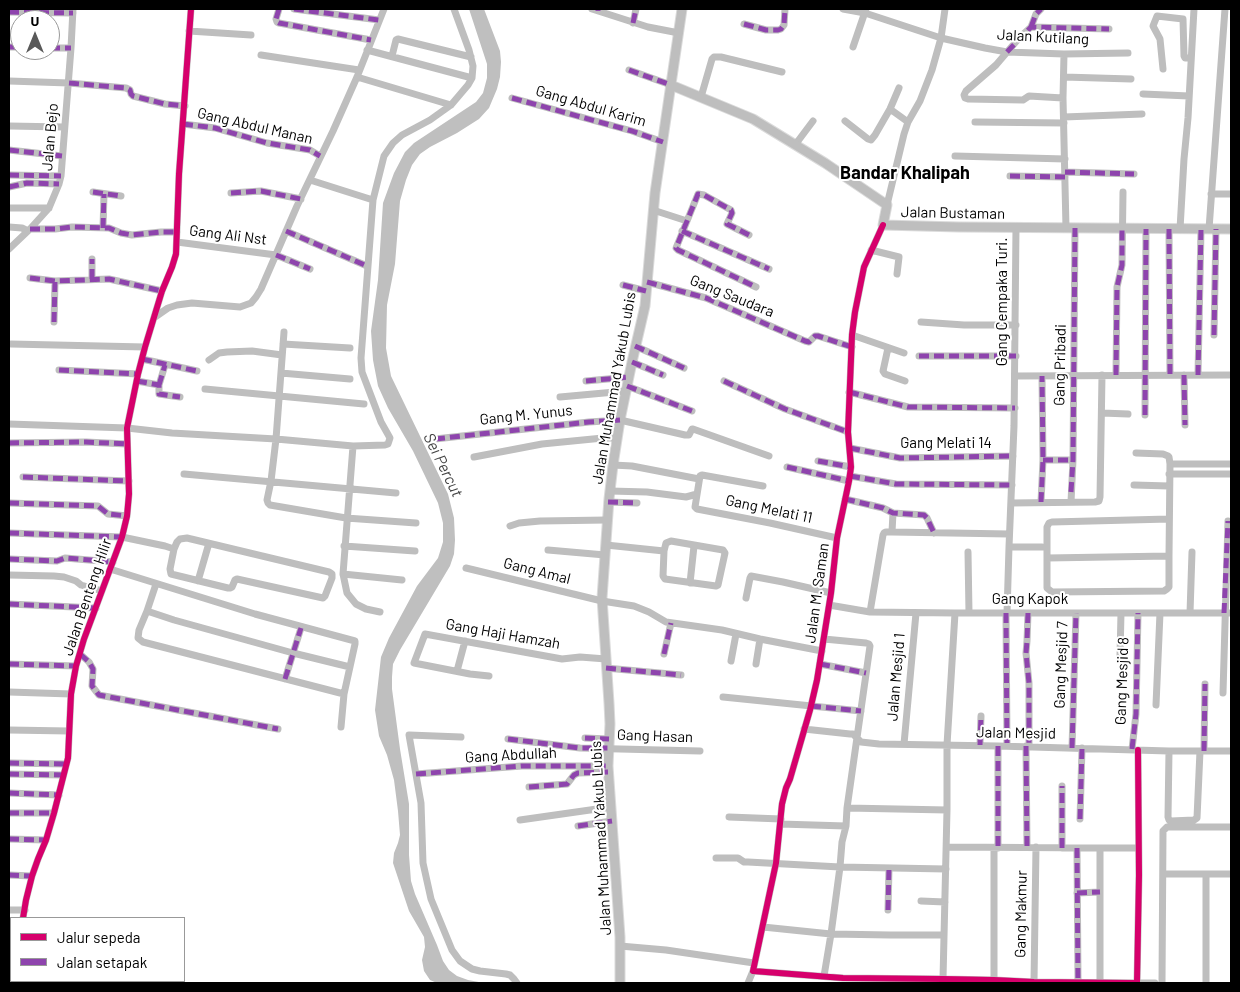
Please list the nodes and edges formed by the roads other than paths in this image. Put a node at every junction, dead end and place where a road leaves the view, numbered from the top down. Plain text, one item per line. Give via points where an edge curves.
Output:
1 (191, 9) edge
2 (279, 9) edge
3 (294, 9) edge
4 (384, 9) edge
5 (454, 9) edge
6 (596, 9) edge
7 (636, 9) edge
8 (682, 9) edge
9 (785, 9) edge
10 (843, 9) edge
11 (945, 9) edge
12 (1042, 9) edge
13 (1194, 9) edge
14 (1225, 9) edge
15 (73, 11) edge
16 (865, 11) edge
17 (9, 12) edge
18 (379, 20) junction
19 (633, 23) junction
20 (744, 24) dead end
21 (1031, 27) junction
22 (1109, 29) dead end
23 (190, 31) junction
24 (678, 33) junction
25 (251, 35) dead end
26 (941, 38) junction
27 (372, 40) junction
28 (853, 47) dead end
29 (60, 48) edge
30 (72, 48) junction
31 (368, 50) junction
32 (1007, 52) junction
33 (1128, 53) dead end
34 (1064, 54) junction
35 (261, 55) dead end
36 (392, 56) junction
37 (471, 56) junction
38 (1191, 58) junction
39 (1163, 69) dead end
40 (629, 70) dead end
41 (782, 72) dead end
42 (358, 74) junction
43 (1064, 77) junction
44 (472, 78) junction
45 (1131, 79) dead end
46 (9, 81) edge
47 (69, 83) junction
48 (671, 85) junction
49 (899, 88) dead end
50 (1143, 94) dead end
51 (1189, 96) junction
52 (700, 97) junction
53 (512, 98) dead end
54 (1063, 98) junction
55 (451, 105) junction
56 (185, 106) junction
57 (890, 109) junction
58 (1142, 114) dead end
59 (1064, 120) junction
60 (813, 121) dead end
61 (845, 121) dead end
62 (908, 122) junction
63 (975, 122) dead end
64 (183, 124) junction
65 (9, 126) edge
66 (64, 127) junction
67 (663, 142) junction
68 (795, 145) junction
69 (9, 150) edge
70 (62, 156) junction
71 (320, 156) junction
72 (955, 156) dead end
73 (1065, 159) junction
74 (1134, 174) dead end
75 (9, 175) edge
76 (1065, 175) junction
77 (61, 176) junction
78 (1010, 176) dead end
79 (310, 180) junction
80 (59, 184) junction
81 (9, 188) edge
82 (93, 192) dead end
83 (230, 192) dead end
84 (1123, 192) dead end
85 (104, 194) junction
86 (1211, 194) junction
87 (1231, 194) edge
88 (121, 196) dead end
89 (301, 199) junction
90 (373, 200) junction
91 (887, 205) junction
92 (9, 208) edge
93 (49, 208) junction
94 (653, 210) junction
95 (686, 221) junction
96 (883, 225) junction
97 (9, 227) edge
98 (1016, 227) junction
99 (102, 228) junction
100 (1070, 228) junction
101 (1122, 229) junction
102 (1146, 229) junction
103 (1169, 229) junction
104 (1180, 229) junction
105 (1209, 229) junction
106 (1231, 229) edge
107 (29, 230) junction
108 (286, 231) junction
109 (682, 231) junction
110 (177, 232) junction
111 (750, 235) dead end
112 (176, 242) junction
113 (9, 249) edge
114 (871, 250) junction
115 (276, 255) junction
116 (92, 259) dead end
117 (367, 266) junction
118 (310, 269) dead end
119 (769, 269) dead end
120 (897, 274) dead end
121 (30, 278) dead end
122 (92, 279) junction
123 (55, 281) junction
124 (623, 284) dead end
125 (647, 286) junction
126 (756, 287) dead end
127 (162, 291) junction
128 (155, 317) junction
129 (54, 322) dead end
130 (920, 322) dead end
131 (1016, 325) junction
132 (284, 332) dead end
133 (1214, 335) dead end
134 (852, 336) junction
135 (10, 344) dead end
136 (283, 344) junction
137 (635, 346) junction
138 (852, 347) junction
139 (145, 348) junction
140 (350, 348) dead end
141 (888, 348) junction
142 (904, 353) dead end
143 (282, 355) junction
144 (919, 356) dead end
145 (1016, 356) junction
146 (142, 359) junction
147 (209, 360) dead end
148 (632, 362) junction
149 (166, 365) junction
150 (684, 368) dead end
151 (59, 370) dead end
152 (197, 371) dead end
153 (281, 373) junction
154 (663, 375) dead end
155 (1102, 375) junction
156 (1116, 375) junction
157 (1145, 375) junction
158 (1170, 375) junction
159 (1184, 375) junction
160 (1198, 375) junction
161 (1231, 375) edge
162 (629, 376) junction
163 (1016, 376) junction
164 (1042, 376) junction
165 (1074, 376) junction
166 (137, 378) junction
167 (350, 379) dead end
168 (724, 380) dead end
169 (586, 381) dead end
170 (905, 381) dead end
171 (159, 385) junction
172 (205, 389) dead end
173 (626, 389) junction
174 (850, 392) junction
175 (180, 397) dead end
176 (279, 397) junction
177 (560, 397) dead end
178 (364, 404) dead end
179 (1015, 408) junction
180 (692, 411) dead end
181 (1102, 413) junction
182 (1128, 414) dead end
183 (1145, 415) dead end
184 (620, 420) junction
185 (9, 424) edge
186 (1185, 426) dead end
187 (127, 428) junction
188 (848, 432) junction
189 (617, 438) junction
190 (276, 439) junction
191 (434, 439) dead end
192 (9, 443) edge
193 (127, 444) junction
194 (353, 446) junction
195 (850, 448) junction
196 (1136, 453) dead end
197 (769, 456) dead end
198 (1013, 456) junction
199 (474, 457) dead end
200 (1042, 460) junction
201 (1073, 460) junction
202 (818, 461) dead end
203 (1170, 464) junction
204 (1203, 464) junction
205 (1231, 464) edge
206 (612, 465) junction
207 (787, 467) dead end
208 (851, 467) junction
209 (184, 474) dead end
210 (1169, 474) junction
211 (1203, 474) junction
212 (1231, 474) edge
213 (23, 477) dead end
214 (849, 478) junction
215 (699, 479) junction
216 (129, 481) junction
217 (271, 481) junction
218 (1012, 485) junction
219 (1134, 485) dead end
220 (763, 486) dead end
221 (1169, 486) junction
222 (350, 488) junction
223 (610, 491) junction
224 (396, 493) dead end
225 (698, 494) junction
226 (845, 499) junction
227 (608, 502) junction
228 (1041, 502) junction
229 (1071, 502) junction
230 (9, 503) edge
231 (638, 503) dead end
232 (1011, 503) junction
233 (893, 513) junction
234 (127, 516) junction
235 (346, 518) junction
236 (1169, 519) junction
237 (607, 520) junction
238 (1228, 521) dead end
239 (416, 523) dead end
240 (510, 526) dead end
241 (892, 532) junction
242 (934, 533) junction
243 (9, 534) edge
244 (1010, 534) junction
245 (122, 537) junction
246 (837, 538) junction
247 (209, 543) junction
248 (606, 545) junction
249 (344, 546) junction
250 (694, 546) junction
251 (1009, 547) junction
252 (1042, 547) dead end
253 (174, 549) junction
254 (548, 550) dead end
255 (415, 551) dead end
256 (664, 551) junction
257 (968, 552) dead end
258 (1192, 552) dead end
259 (605, 555) junction
260 (1169, 556) junction
261 (1047, 558) junction
262 (9, 559) edge
263 (111, 565) junction
264 (466, 568) dead end
265 (9, 574) edge
266 (343, 574) junction
267 (402, 580) dead end
268 (198, 581) junction
269 (690, 583) junction
270 (156, 584) junction
271 (102, 591) junction
272 (831, 593) junction
273 (746, 598) dead end
274 (602, 601) junction
275 (9, 604) edge
276 (829, 604) junction
277 (96, 608) junction
278 (147, 610) junction
279 (380, 612) dead end
280 (870, 612) junction
281 (916, 613) junction
282 (955, 613) junction
283 (969, 613) junction
284 (1007, 613) junction
285 (1028, 613) junction
286 (1076, 613) junction
287 (1121, 613) junction
288 (1138, 613) junction
289 (1160, 613) junction
290 (1190, 613) junction
291 (1228, 613) edge
292 (671, 623) junction
293 (301, 628) junction
294 (736, 634) junction
295 (824, 639) junction
296 (760, 640) junction
297 (465, 641) junction
298 (822, 651) junction
299 (293, 653) junction
300 (80, 654) junction
301 (664, 654) dead end
302 (1120, 656) dead end
303 (731, 662) dead end
304 (606, 663) junction
305 (9, 664) edge
306 (756, 664) dead end
307 (820, 664) junction
308 (76, 666) junction
309 (350, 667) junction
310 (457, 671) junction
311 (866, 672) junction
312 (681, 675) dead end
313 (489, 676) dead end
314 (285, 679) junction
315 (1205, 684) dead end
316 (9, 692) edge
317 (1223, 693) dead end
318 (71, 694) junction
319 (344, 694) junction
320 (723, 697) dead end
321 (1156, 705) dead end
322 (811, 706) junction
323 (861, 711) junction
324 (981, 716) dead end
325 (341, 727) dead end
326 (804, 729) junction
327 (9, 730) edge
328 (278, 730) dead end
329 (69, 731) junction
330 (460, 737) dead end
331 (585, 738) dead end
332 (857, 738) junction
333 (508, 739) dead end
334 (609, 744) junction
335 (904, 744) junction
336 (947, 745) junction
337 (980, 746) junction
338 (998, 746) junction
339 (1007, 746) junction
340 (1028, 747) junction
341 (1072, 748) junction
342 (1082, 748) junction
343 (1135, 749) junction
344 (1169, 750) junction
345 (700, 751) dead end
346 (1202, 751) junction
347 (1231, 751) edge
348 (9, 763) edge
349 (66, 764) junction
350 (608, 769) junction
351 (9, 774) edge
352 (416, 774) junction
353 (63, 775) junction
354 (1062, 786) dead end
355 (530, 787) dead end
356 (9, 792) edge
357 (59, 795) junction
358 (611, 807) junction
359 (847, 808) junction
360 (947, 810) junction
361 (54, 812) junction
362 (9, 814) edge
363 (729, 817) dead end
364 (1080, 819) dead end
365 (520, 820) dead end
366 (612, 821) junction
367 (780, 821) junction
368 (578, 826) dead end
369 (846, 826) junction
370 (1231, 827) edge
371 (9, 838) edge
372 (46, 840) junction
373 (1036, 847) junction
374 (947, 848) junction
375 (996, 848) junction
376 (1027, 848) junction
377 (1062, 848) junction
378 (1077, 848) junction
379 (1100, 848) junction
380 (1138, 848) junction
381 (716, 858) dead end
382 (776, 864) junction
383 (840, 867) junction
384 (889, 868) junction
385 (946, 869) junction
386 (1163, 874) junction
387 (1206, 874) junction
388 (1231, 874) edge
389 (9, 875) edge
390 (32, 876) junction
391 (1077, 892) junction
392 (1100, 892) junction
393 (921, 901) dead end
394 (945, 902) junction
395 (9, 910) edge
396 (24, 910) junction
397 (888, 910) dead end
398 (23, 917) edge
399 (763, 926) junction
400 (831, 934) junction
401 (944, 935) junction
402 (10, 945) edge
403 (620, 946) junction
404 (9, 949) edge
405 (754, 963) junction
406 (753, 971) junction
407 (824, 976) junction
408 (944, 979) junction
409 (994, 980) junction
410 (843, 981) edge
411 (914, 981) edge
412 (974, 981) edge
413 (1038, 982) edge
414 (1078, 982) junction
415 (1100, 982) junction
416 (517, 983) edge
417 (620, 983) edge
418 (748, 983) edge
419 (1138, 983) edge
420 (1155, 983) edge
421 (1162, 983) edge
422 (1206, 983) edge

1 - 23 street, Jalan Benteng Hilir
2 - 27 street via 276,20 279,23
3 - 18 street
4 - 18 street
5 - 37 street
6 - 19 street
7 - 19 street
8 - 24 main road, Jalan Muhammad Yakub Lubis
9 - 20 street via 781,29 766,30
10 - 16 street, Jalan Kutilang
11 - 26 street
12 - 21 street via 1036,14
13 - 38 street
14 - 86 street
15 - 17 street
15 - 30 street, Jalan Bejo
16 - 26 street, Jalan Kutilang
16 - 28 street
18 - 27 street
19 - 24 street
21 - 22 street
21 - 32 street
23 - 25 street
23 - 56 street, Jalan Benteng Hilir
24 - 48 main road, Jalan Muhammad Yakub Lubis
26 - 32 street, Jalan Kutilang
26 - 62 street via 927,84
27 - 31 street
29 - 30 street
30 - 47 street, Jalan Bejo
31 - 36 street
31 - 42 street
32 - 34 street, Jalan Kutilang
32 - 54 street via 966,91 965,98
33 - 34 street, Jalan Kutilang
34 - 43 street, Gang Pribadi
35 - 42 street
36 - 37 street via 398,39
36 - 44 street
37 - 44 street
38 - 39 street via 1184,55 1183,19 1157,16 1153,26 1160,40
38 - 51 street
40 - 48 street
41 - 52 street via 714,57
42 - 55 street
42 - 71 street
43 - 45 street
43 - 54 street, Gang Pribadi
44 - 55 street
46 - 47 street
47 - 56 street via 126,88 133,96
47 - 66 street, Jalan Bejo
48 - 52 main road, Jalan Bustaman
48 - 67 main road, Jalan Muhammad Yakub Lubis
49 - 57 street
50 - 51 street
51 - 104 street
52 - 68 main road, Jalan Bustaman via 753,119
53 - 67 street, Gang Abdul Karim
54 - 59 street, Gang Pribadi
55 - 90 street via 393,143 384,156
56 - 64 street, Jalan Benteng Hilir
57 - 61 street via 871,140
57 - 62 street
58 - 59 street
59 - 63 street
59 - 73 street, Gang Pribadi
60 - 68 street
62 - 91 street
64 - 71 street, Gang Abdul Manan via 310,150
64 - 110 street, Jalan Benteng Hilir
65 - 66 street
66 - 70 street, Jalan Bejo
67 - 94 main road, Jalan Muhammad Yakub Lubis
68 - 91 main road, Jalan Bustaman
69 - 70 street
70 - 77 street, Jalan Bejo
71 - 79 street
72 - 73 street
73 - 76 street, Gang Pribadi
74 - 76 street
75 - 77 street
76 - 78 street
76 - 100 street, Gang Pribadi
77 - 80 street, Jalan Bejo
79 - 89 street
79 - 90 street
80 - 81 street via 26,183
80 - 93 street, Jalan Bejo
82 - 85 street
83 - 89 street via 260,191
84 - 101 street
85 - 88 street
85 - 99 street
86 - 87 street
86 - 105 street
89 - 108 street
90 - 117 street
91 - 96 main road, Jalan Bustaman
92 - 93 street
93 - 107 street, Jalan Bejo
94 - 95 street
94 - 125 main road, Jalan Muhammad Yakub Lubis
95 - 109 street
95 - 111 street via 700,194 731,210 727,224
96 - 98 main road, Jalan Bustaman
96 - 114 street, Jalan M. Saman
97 - 107 street
98 - 100 main road, Jalan Bustaman
98 - 131 street, Gang Cempaka Turi.
99 - 107 street
99 - 110 street via 132,235
100 - 101 main road, Jalan Bustaman
100 - 165 street, Gang Pribadi
101 - 102 main road, Jalan Bustaman
101 - 156 street via 1122,265 1117,287
102 - 103 main road, Jalan Bustaman
102 - 157 street
103 - 104 main road, Jalan Bustaman
103 - 158 street
104 - 105 main road, Jalan Bustaman
105 - 106 main road, Jalan Bustaman
105 - 133 street
105 - 160 street
107 - 113 street, Jalan Bejo
108 - 115 street
108 - 117 street
109 - 119 street
109 - 126 street via 678,250
110 - 112 street, Jalan Benteng Hilir
112 - 115 street, Gang Ali Nst
112 - 127 street, Jalan Benteng Hilir via 174,261
114 - 120 street via 899,257
114 - 134 street, Jalan M. Saman via 864,267
115 - 118 street, Gang Ali Nst
115 - 128 street via 251,303 240,307 187,303 168,308
116 - 122 street
117 - 194 street via 362,372 390,441 385,445
121 - 123 street
122 - 123 street
122 - 127 street via 109,279
123 - 129 street
124 - 125 street, Gang Saudara
125 - 137 main road, Jalan Muhammad Yakub Lubis
125 - 138 street, Gang Saudara via 706,298 805,341 818,336
127 - 128 street, Jalan Benteng Hilir
128 - 139 street, Jalan Benteng Hilir
130 - 131 street
131 - 145 street, Gang Cempaka Turi.
132 - 136 street
134 - 138 street, Jalan M. Saman
134 - 141 street
135 - 139 street
136 - 140 street
136 - 143 street
137 - 148 main road, Jalan Muhammad Yakub Lubis
137 - 150 street
138 - 174 street, Jalan M. Saman
139 - 146 street, Jalan Benteng Hilir
141 - 142 street
141 - 170 street via 883,371
143 - 147 street via 227,352
143 - 153 street
144 - 145 street
145 - 163 street, Gang Cempaka Turi.
146 - 149 street
146 - 166 street, Jalan Benteng Hilir
148 - 154 street
148 - 162 main road, Jalan Muhammad Yakub Lubis
149 - 152 street
149 - 171 street
151 - 166 street
153 - 167 street
153 - 176 street
155 - 156 street
155 - 165 street
155 - 181 street
156 - 157 street
157 - 158 street
157 - 183 street
158 - 159 street
159 - 160 street
159 - 186 street
160 - 161 street
162 - 169 street
162 - 173 main road, Jalan Muhammad Yakub Lubis
163 - 164 street
163 - 179 street, Gang Cempaka Turi.
164 - 165 street
164 - 200 street
165 - 201 street, Gang Pribadi
166 - 171 street
166 - 187 street, Jalan Benteng Hilir
168 - 188 street via 785,409
171 - 175 street via 159,394
172 - 176 street
173 - 177 street
173 - 180 street
173 - 184 main road, Jalan Muhammad Yakub Lubis
174 - 179 street via 908,408
174 - 188 street, Jalan M. Saman
176 - 178 street
176 - 190 street
179 - 198 street, Gang Cempaka Turi.
181 - 182 street
181 - 229 street via 1100,499
184 - 189 main road, Jalan Muhammad Yakub Lubis
184 - 191 street, Gang M. Yunus
184 - 197 street, Gang M. Yunus via 685,435 689,435 693,428
185 - 187 street
187 - 190 street
187 - 193 street, Jalan Benteng Hilir
188 - 195 street, Jalan M. Saman
189 - 199 street via 542,444
189 - 206 main road, Jalan Muhammad Yakub Lubis
190 - 194 street
190 - 217 street
192 - 193 street
193 - 216 street, Jalan Benteng Hilir
194 - 222 street
195 - 198 street, Gang Melati 14 via 900,458
195 - 208 street, Jalan M. Saman
196 - 203 street via 1166,454
198 - 218 street, Gang Cempaka Turi.
200 - 201 street
200 - 228 street
201 - 229 street, Gang Pribadi
202 - 208 street
203 - 204 street
203 - 210 street
204 - 205 street
204 - 211 street
206 - 215 street
206 - 223 main road, Jalan Muhammad Yakub Lubis
207 - 214 street
208 - 214 street, Jalan M. Saman
209 - 217 street
210 - 211 street
210 - 221 street
211 - 212 street
213 - 216 street
214 - 218 street via 896,484
214 - 226 street, Jalan M. Saman
215 - 220 street via 705,475
215 - 225 street
216 - 234 street, Jalan Benteng Hilir
217 - 222 street
217 - 235 street via 267,500 270,505
218 - 232 street, Gang Cempaka Turi.
219 - 221 street
221 - 236 street
222 - 224 street
222 - 235 street
223 - 225 street via 686,497
223 - 227 main road, Jalan Muhammad Yakub Lubis
225 - 246 street, Gang Melati 11 via 697,509
226 - 233 street
226 - 246 street, Jalan M. Saman
227 - 231 street
227 - 237 main road, Jalan Muhammad Yakub Lubis
228 - 229 street
228 - 232 street
230 - 234 street via 98,506 108,514
232 - 244 street, Gang Cempaka Turi.
233 - 241 street
233 - 242 street via 924,515
234 - 245 street, Jalan Benteng Hilir
235 - 239 street
235 - 249 street
236 - 260 street
236 - 261 street via 1052,522 1047,527
237 - 240 street via 540,521
237 - 248 main road, Jalan Muhammad Yakub Lubis
238 - 291 street
241 - 242 street
241 - 280 street via 883,535
242 - 244 street
243 - 245 street
244 - 251 street, Gang Cempaka Turi.
245 - 253 street
245 - 263 street, Jalan Benteng Hilir
246 - 272 street, Jalan M. Saman
247 - 253 street via 183,538
247 - 268 street
247 - 268 street via 328,572 332,578 325,596 321,598 237,579 230,588
248 - 256 street
248 - 259 main road, Jalan Muhammad Yakub Lubis
249 - 255 street
249 - 266 street
250 - 256 street via 668,542
250 - 269 street
250 - 269 street via 725,553 718,585
251 - 252 street
251 - 284 street, Gang Cempaka Turi.
253 - 268 street via 171,574
254 - 259 street
256 - 269 street via 663,578
257 - 283 street
258 - 290 street
259 - 274 main road, Jalan Muhammad Yakub Lubis
260 - 261 street
260 - 261 street via 1168,589 1145,592 1052,592 1048,588
262 - 263 street via 57,561 65,558
263 - 270 street
263 - 271 street, Jalan Benteng Hilir
264 - 274 street, Gang Amal
265 - 271 street via 64,577
266 - 267 street
266 - 279 street via 347,593 356,604 366,610
270 - 278 street
270 - 293 street
271 - 277 street, Jalan Benteng Hilir
272 - 273 street via 751,576
272 - 276 street, Jalan M. Saman
274 - 292 street, Gang Amal via 634,606
274 - 304 main road, Jalan Muhammad Yakub Lubis
275 - 277 street
276 - 280 street, Gang Kapok
276 - 295 street, Jalan M. Saman
277 - 300 street, Jalan Benteng Hilir
278 - 299 street
278 - 314 street via 139,630 140,640
280 - 281 street, Gang Kapok
281 - 282 street, Gang Kapok
281 - 335 street, Jalan Mesjid 1
282 - 283 street, Gang Kapok
282 - 336 street
283 - 284 street, Gang Kapok
284 - 285 street, Gang Kapok
284 - 339 street, Gang Cempaka Turi.
285 - 286 street, Gang Kapok
285 - 340 street
286 - 287 street, Gang Kapok
286 - 341 street, Gang Mesjid 7
287 - 288 street, Gang Kapok
287 - 302 street
288 - 289 street, Gang Kapok
288 - 343 street, Gang Mesjid 8
289 - 290 street, Gang Kapok
289 - 321 street
290 - 291 street, Gang Kapok
291 - 317 street
292 - 294 street, Gang Amal
292 - 301 street
293 - 299 street
293 - 309 street via 355,641
294 - 296 street, Gang Amal
294 - 303 street
295 - 298 street, Jalan M. Saman
295 - 311 street via 869,644
296 - 298 street, Gang Amal
296 - 306 street
297 - 304 street, Gang Haji Hamzah via 562,659 580,657
297 - 310 street
297 - 310 street, Gang Haji Hamzah via 425,634 414,663
298 - 307 street, Jalan M. Saman
299 - 309 street
299 - 314 street
300 - 308 street, Jalan Benteng Hilir
300 - 328 street via 93,669 92,686 99,695
304 - 312 street, Gang Haji Hamzah
304 - 334 main road, Jalan Muhammad Yakub Lubis
305 - 308 street
307 - 311 street
307 - 322 street, Jalan M. Saman
308 - 318 street, Jalan Benteng Hilir
309 - 319 street
310 - 313 street
311 - 323 street
314 - 319 street
315 - 346 street
316 - 318 street
318 - 329 street, Jalan Benteng Hilir
319 - 325 street
320 - 322 street
322 - 323 street
322 - 326 street, Jalan M. Saman
323 - 332 street
324 - 337 street
326 - 332 street, Jalan Mesjid via 853,734
326 - 367 street, Jalan M. Saman via 786,788
327 - 329 street
329 - 349 street, Jalan Benteng Hilir
330 - 352 street via 409,735
331 - 334 street
332 - 335 street, Jalan Mesjid via 865,743
332 - 359 street
333 - 334 street via 580,748
334 - 345 street, Gang Hasan
334 - 350 main road, Jalan Muhammad Yakub Lubis
335 - 336 street, Jalan Mesjid
336 - 337 street, Jalan Mesjid
336 - 360 street
337 - 338 street, Jalan Mesjid
338 - 339 street, Jalan Mesjid
338 - 375 street
339 - 340 street, Jalan Mesjid
340 - 341 street, Jalan Mesjid
340 - 376 street
341 - 342 street, Jalan Mesjid
342 - 343 street, Jalan Mesjid
342 - 364 street
343 - 344 street, Jalan Mesjid
343 - 380 street, Gang Mesjid 8
344 - 346 street, Jalan Mesjid
344 - 346 street via 1169,820 1197,818
346 - 347 street, Jalan Mesjid
348 - 349 street
349 - 353 street, Jalan Benteng Hilir
350 - 352 street, Gang Abdullah via 522,766
350 - 355 street via 578,773 567,784
350 - 358 main road, Jalan Muhammad Yakub Lubis
351 - 353 street
352 - 416 street via 424,863 431,899 452,950 472,969 510,975
353 - 357 street, Jalan Benteng Hilir
354 - 377 street
356 - 357 street
357 - 361 street, Jalan Benteng Hilir
358 - 365 street
358 - 366 main road, Jalan Muhammad Yakub Lubis
359 - 360 street
359 - 369 street
360 - 374 street
361 - 362 street
361 - 372 street, Jalan Benteng Hilir
363 - 367 street
366 - 368 street
366 - 403 main road, Jalan Muhammad Yakub Lubis
367 - 369 street
367 - 382 street, Jalan M. Saman
369 - 383 street
370 - 386 street via 1165,827 1162,832
371 - 372 street
372 - 390 street, Jalan Benteng Hilir
373 - 376 street
373 - 377 street
373 - 413 street, Gang Makmur
374 - 375 street
374 - 385 street
375 - 376 street
375 - 409 street
377 - 378 street
378 - 379 street
378 - 391 street
379 - 380 street
379 - 392 street
380 - 419 street, Gang Mesjid 8
381 - 382 street
382 - 383 street
382 - 399 street, Jalan M. Saman
383 - 384 street
383 - 400 street
384 - 385 street
384 - 397 street
385 - 394 street
386 - 387 street
386 - 421 street
387 - 388 street
387 - 422 street
389 - 390 street
390 - 396 street, Jalan Benteng Hilir
391 - 392 street
391 - 414 street
392 - 415 street
393 - 394 street
394 - 401 street
395 - 396 street
396 - 398 street, Jalan Benteng Hilir
399 - 400 street
399 - 405 street, Jalan M. Saman
400 - 401 street
400 - 407 street
401 - 408 street
402 - 404 street
403 - 405 street
403 - 417 main road, Jalan Muhammad Yakub Lubis
405 - 406 street, Jalan M. Saman
406 - 407 street
406 - 418 street, Jalan M. Saman
407 - 410 street
408 - 411 street
408 - 412 street
409 - 412 street
409 - 413 street
410 - 411 street
413 - 414 street
414 - 415 street
415 - 419 street
419 - 420 street

